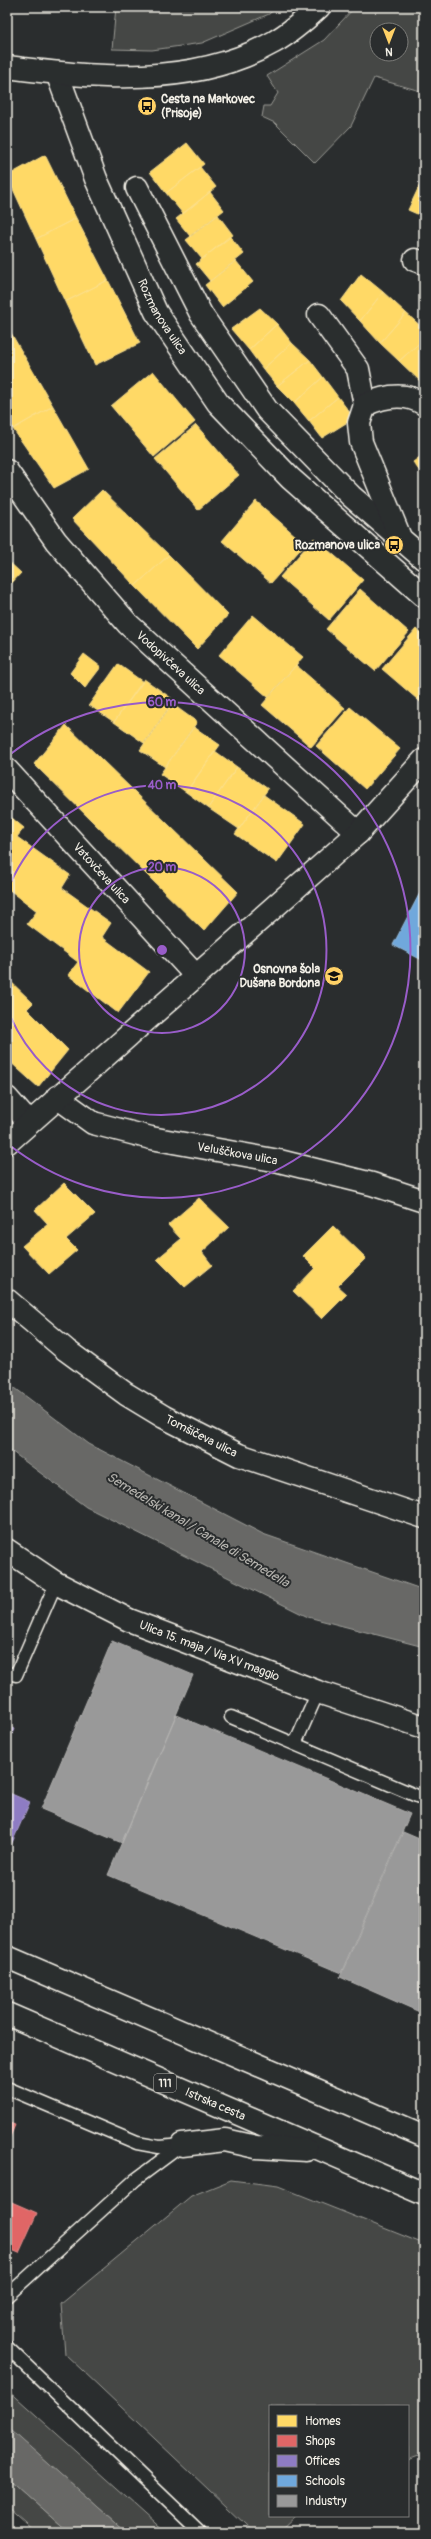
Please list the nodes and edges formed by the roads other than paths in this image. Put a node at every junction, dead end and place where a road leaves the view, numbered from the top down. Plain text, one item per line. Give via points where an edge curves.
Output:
1 (319, 7) edge
2 (7, 67) edge
3 (57, 73) junction
4 (137, 188) dead end
5 (319, 315) dead end
6 (424, 404) edge
7 (365, 405) junction
8 (7, 471) edge
9 (401, 539) junction
10 (424, 559) edge
11 (424, 596) edge
12 (424, 760) edge
13 (7, 770) edge
14 (358, 833) junction
15 (196, 976) junction
16 (57, 1097) junction
17 (7, 1098) edge
18 (29, 1123) junction
19 (7, 1143) edge
20 (424, 1201) edge
21 (7, 1300) edge
22 (424, 1518) edge
23 (7, 1550) edge
24 (56, 1583) junction
25 (7, 1673) edge
26 (318, 1692) junction
27 (231, 1717) dead end
28 (424, 1727) edge
29 (296, 1744) junction
30 (424, 1799) edge
31 (7, 1957) edge
32 (7, 2014) edge
33 (7, 2088) edge
34 (424, 2136) edge
35 (182, 2145) junction
36 (323, 2151) junction
37 (424, 2194) edge
38 (7, 2296) edge
39 (7, 2347) edge
40 (200, 2532) edge

1 - 3 main road via 274,43 227,62 173,75 121,77
2 - 3 main road
3 - 11 main road, Rozmanova ulica via 96,179 156,312 218,403 290,478
4 - 9 main road via 201,314 267,410 351,496
5 - 7 main road via 358,369
6 - 7 main road via 414,398 383,397
7 - 9 main road via 359,423 361,442
8 - 14 main road, Vodopivčeva ulica via 56,541 128,624
9 - 10 main road
12 - 14 main road
13 - 15 main road, Vatovčeva ulica
14 - 15 main road
15 - 16 main road
16 - 18 main road
16 - 20 main road, Veluščkova ulica via 93,1123 151,1138 279,1161 372,1184
17 - 18 main road
18 - 19 main road
21 - 22 main road, Tomšičeva ulica via 66,1350 126,1394 164,1417 239,1455
23 - 24 main road, Ulica 15. maja / Via XV maggio
24 - 25 lane via 16,1675
24 - 26 main road, Ulica 15. maja / Via XV maggio via 129,1620
26 - 28 main road, Ulica 15. maja / Via XV maggio
26 - 29 lane
27 - 29 lane
29 - 30 lane
31 - 34 main road
32 - 36 main road, Istrska cesta / 111
33 - 35 lane via 137,2143 159,2147
35 - 36 main road via 225,2140 256,2146
35 - 38 lane via 136,2180
36 - 37 main road, Istrska cesta / 111
39 - 40 lane

